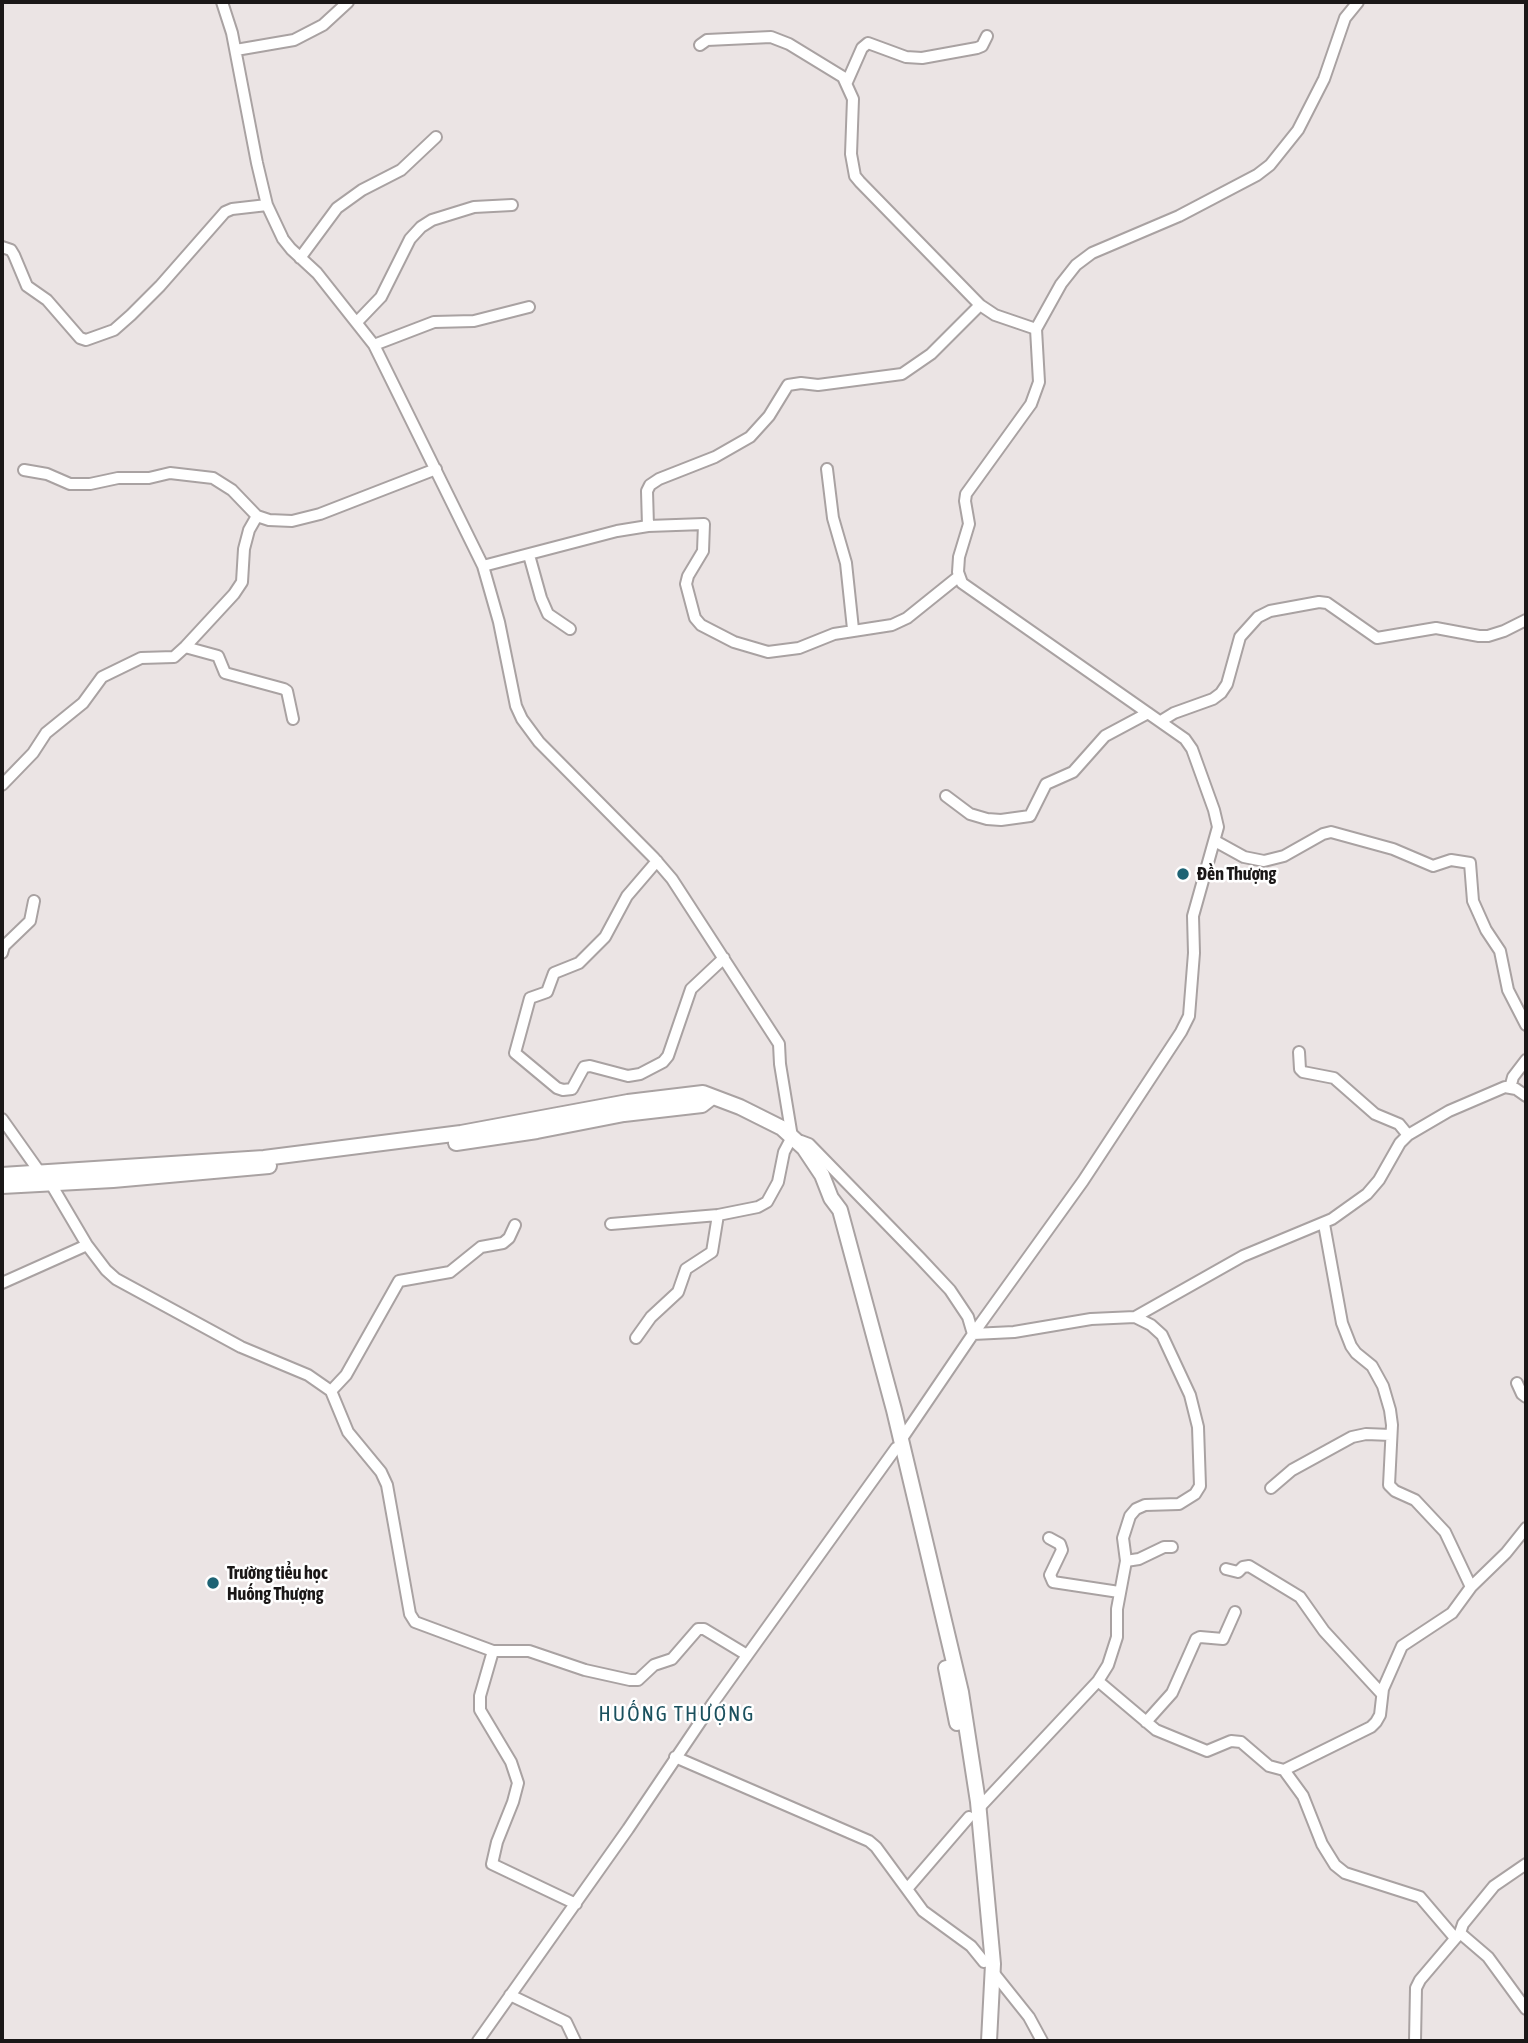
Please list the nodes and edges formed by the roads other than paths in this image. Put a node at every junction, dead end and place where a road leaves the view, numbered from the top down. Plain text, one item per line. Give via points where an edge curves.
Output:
1 (222, 2) edge
2 (348, 2) edge
3 (1358, 2) edge
4 (987, 36) dead end
5 (700, 45) dead end
6 (236, 50) junction
7 (847, 82) junction
8 (436, 137) dead end
9 (267, 205) junction
10 (512, 205) dead end
11 (2, 247) edge
12 (300, 258) junction
13 (980, 305) junction
14 (529, 307) dead end
15 (357, 322) junction
16 (1036, 329) junction
17 (374, 345) junction
18 (436, 469) junction
19 (827, 469) dead end
20 (24, 470) dead end
21 (257, 516) junction
22 (648, 526) junction
23 (529, 555) junction
24 (483, 566) junction
25 (958, 577) junction
26 (1526, 620) edge
27 (570, 629) dead end
28 (853, 629) junction
29 (185, 647) junction
30 (1148, 713) junction
31 (293, 719) dead end
32 (1161, 721) junction
33 (2, 785) edge
34 (946, 796) dead end
35 (1215, 841) junction
36 (657, 861) junction
37 (34, 901) dead end
38 (2, 953) edge
39 (724, 958) junction
40 (1526, 1024) edge
41 (1299, 1052) dead end
42 (1526, 1060) edge
43 (1510, 1088) junction
44 (1526, 1096) edge
45 (2, 1119) edge
46 (1408, 1135) junction
47 (792, 1137) junction
48 (2, 1175) edge
49 (46, 1179) junction
50 (2, 1186) edge
51 (718, 1215) junction
52 (611, 1224) dead end
53 (1324, 1224) junction
54 (515, 1225) dead end
55 (88, 1245) junction
56 (2, 1283) edge
57 (1135, 1317) junction
58 (973, 1334) junction
59 (636, 1338) dead end
60 (1517, 1383) dead end
61 (331, 1391) junction
62 (1526, 1397) edge
63 (1391, 1435) junction
64 (898, 1444) junction
65 (1271, 1488) dead end
66 (1526, 1528) edge
67 (1049, 1538) dead end
68 (1172, 1547) dead end
69 (1126, 1561) junction
70 (1226, 1569) dead end
71 (1471, 1587) junction
72 (1119, 1592) junction
73 (1235, 1612) dead end
74 (493, 1651) junction
75 (747, 1655) junction
76 (1098, 1681) junction
77 (1381, 1694) junction
78 (1146, 1722) junction
79 (676, 1757) junction
80 (1284, 1770) junction
81 (974, 1813) junction
82 (1526, 1864) edge
83 (906, 1889) junction
84 (576, 1904) junction
85 (1457, 1936) junction
86 (988, 1967) junction
87 (510, 1995) junction
88 (1526, 2009) edge
89 (478, 2041) edge
90 (575, 2041) edge
91 (981, 2041) edge
92 (989, 2041) edge
93 (1042, 2041) edge
94 (1415, 2041) edge

1 - 6 street
2 - 6 street via 323,25 294,40
3 - 16 street via 1345,18 1324,79 1298,130 1270,165 1179,216 1092,253 1061,284
4 - 7 street via 977,48 922,58 868,43
5 - 7 street via 707,40 771,37
6 - 9 street
7 - 13 street via 853,99 855,176
8 - 12 street via 401,170 337,208
9 - 11 street via 225,212 131,315 114,330 86,340 27,286 14,254
9 - 12 street via 284,239
10 - 15 street via 474,207 421,227 410,239 381,297
12 - 15 street
13 - 16 street
13 - 22 street via 931,354 902,374 788,385 750,437 650,485
14 - 17 street via 474,321 434,322
15 - 17 street
16 - 25 street via 1037,391 966,494 969,524
17 - 18 street
18 - 21 street via 320,514 292,520
18 - 24 street
19 - 28 street via 833,518 846,563
20 - 21 street via 69,484 170,473 213,478
21 - 29 street via 244,549 242,582
22 - 23 street
22 - 28 street via 704,524 704,551 686,584 691,610 701,625 734,642 782,652
23 - 24 street
23 - 27 street via 548,614
24 - 36 street via 522,719
25 - 28 street via 907,618 876,629
25 - 30 street
26 - 32 street via 1488,636 1436,628 1377,638 1327,603 1270,611 1240,637 1221,693
29 - 31 street via 218,656 225,673 284,689
29 - 33 street via 174,657 141,658 102,677 83,703 46,733
30 - 32 street
30 - 34 street via 1105,736 1073,772 1046,784 1030,816 987,820
32 - 35 street via 1192,749 1214,810
35 - 40 street via 1244,857 1264,861 1331,832 1433,866 1451,860 1470,863 1473,901 1500,951 1508,990
35 - 58 street via 1193,916 1189,1016 1083,1181
36 - 39 street
36 - 39 street via 628,896 605,937 579,963 554,973 547,992 530,998 515,1053 563,1090 572,1089 584,1067 634,1076 668,1056 691,989
37 - 38 street via 30,921
39 - 47 street via 779,1044
41 - 46 street via 1303,1072 1334,1078 1375,1114 1399,1124
42 - 43 street
43 - 44 street
43 - 46 street via 1481,1096
45 - 49 street
46 - 53 street via 1367,1194
47 - 49 highway via 740,1107 712,1098 702,1105 418,1148 250,1168
47 - 51 street via 767,1202
47 - 58 street via 809,1144 950,1290 962,1305
47 - 64 highway via 822,1175 831,1198 831,1213
48 - 49 highway
49 - 50 highway
49 - 55 street
51 - 52 street
51 - 59 street via 712,1252 686,1269 678,1292
53 - 57 street via 1243,1256
53 - 63 street via 1342,1323 1351,1346 1383,1386
54 - 61 street via 503,1243 481,1247 450,1272 399,1281 364,1345
55 - 56 street
55 - 61 street via 116,1279 241,1347 308,1375
57 - 58 street
57 - 69 street via 1162,1335 1190,1395 1198,1427 1200,1486 1180,1504 1136,1509 1126,1525
58 - 64 street
60 - 62 street
61 - 74 street via 348,1432 387,1485 412,1619
63 - 65 street via 1352,1437 1292,1470
63 - 71 street via 1389,1485 1415,1500 1445,1532
64 - 75 street
64 - 81 highway
66 - 71 street
67 - 72 street via 1062,1550 1051,1575 1053,1582
68 - 69 street
69 - 72 street
70 - 77 street via 1238,1572 1249,1566 1300,1597
71 - 77 street via 1452,1613 1402,1646
72 - 76 street via 1115,1644
73 - 78 street via 1223,1639 1196,1639 1171,1693
74 - 75 street via 529,1651 630,1680 638,1680 654,1665 672,1659 698,1629
74 - 84 street via 480,1710 511,1762 517,1783 492,1864
75 - 79 street
76 - 78 street
76 - 81 street
77 - 80 street via 1380,1715 1371,1727
78 - 80 street via 1207,1751 1231,1741 1241,1742 1269,1766
79 - 83 street via 860,1835 876,1847
79 - 84 street
80 - 85 street via 1303,1796 1335,1865 1345,1873 1420,1898
81 - 83 street
81 - 86 highway
82 - 85 street via 1494,1886
83 - 86 street via 929,1917 971,1946
84 - 87 street
85 - 88 street via 1488,1957
85 - 94 street via 1417,1984
86 - 91 highway
86 - 92 highway
86 - 93 street via 1029,2017
87 - 89 street
87 - 90 street via 566,2022

